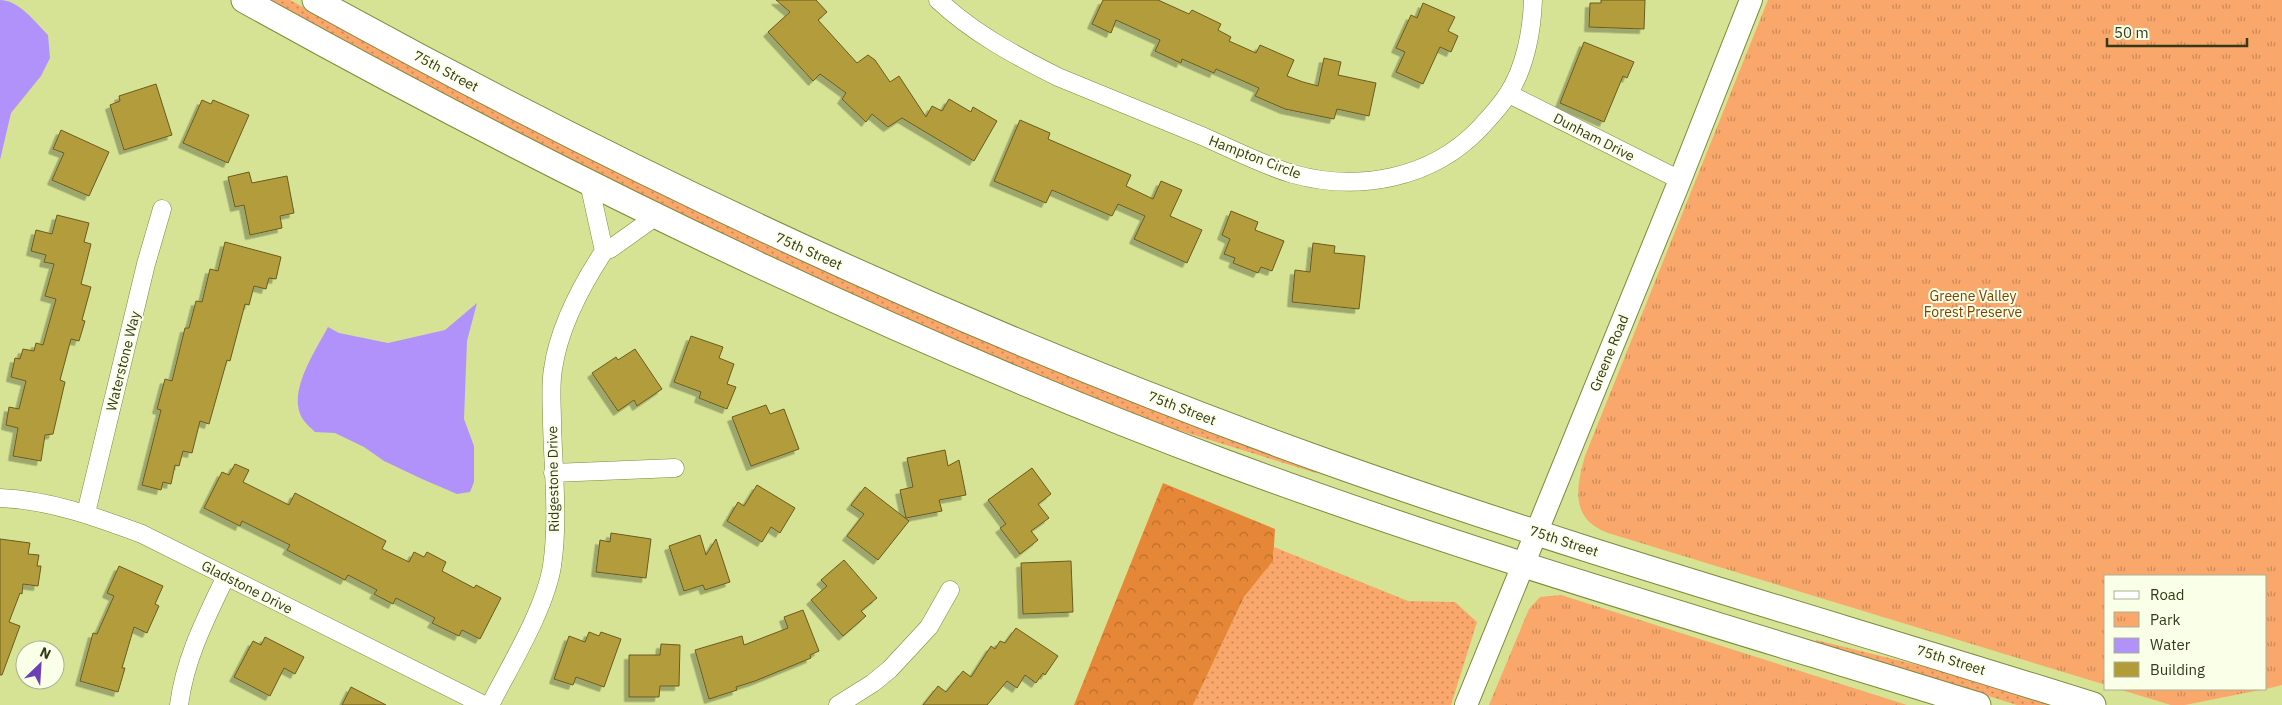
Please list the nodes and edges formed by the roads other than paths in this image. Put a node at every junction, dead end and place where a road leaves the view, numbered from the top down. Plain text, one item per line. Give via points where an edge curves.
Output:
1 (244, 0) edge
2 (316, 0) edge
3 (938, 0) edge
4 (1533, 0) edge
5 (1751, 0) edge
6 (1509, 94) junction
7 (1680, 180) junction
8 (589, 183) junction
9 (162, 209) dead end
10 (655, 217) junction
11 (604, 251) junction
12 (674, 468) dead end
13 (554, 473) junction
14 (0, 498) edge
15 (86, 513) junction
16 (1536, 532) junction
17 (1523, 564) junction
18 (226, 576) junction
19 (950, 590) dead end
20 (179, 705) edge
21 (484, 705) edge
22 (490, 705) edge
23 (838, 705) edge
24 (1466, 705) edge
25 (1978, 705) edge
26 (2093, 705) edge

1 - 8 main road via 465,121
2 - 16 main road, 75th Street via 637,170 943,311 1226,425
3 - 6 street, Hampton Circle via 980,33 1058,77 1291,173 1320,180 1368,182 1396,177 1423,167 1449,154 1472,136
4 - 6 street, Hampton Circle via 1527,47
5 - 7 street, Greene Road
6 - 7 street, Dunham Drive
7 - 16 street, Greene Road
8 - 10 main road
8 - 11 street
9 - 15 street, Waterstone Way
10 - 11 street, Ridgestone Drive
10 - 17 main road via 861,313 1074,403 1365,512
11 - 13 street, Ridgestone Drive via 559,339 552,396
12 - 13 street
13 - 22 street, Ridgestone Drive via 555,542 551,569 538,609
14 - 15 street, Gladstone Drive via 40,502
15 - 18 street, Gladstone Drive via 142,534
16 - 17 street, Greene Road
16 - 26 main road, 75th Street
17 - 24 street, Greene Road
17 - 25 main road
18 - 20 street via 195,642
18 - 21 street, Gladstone Drive
19 - 23 street via 929,626 890,669 873,684

